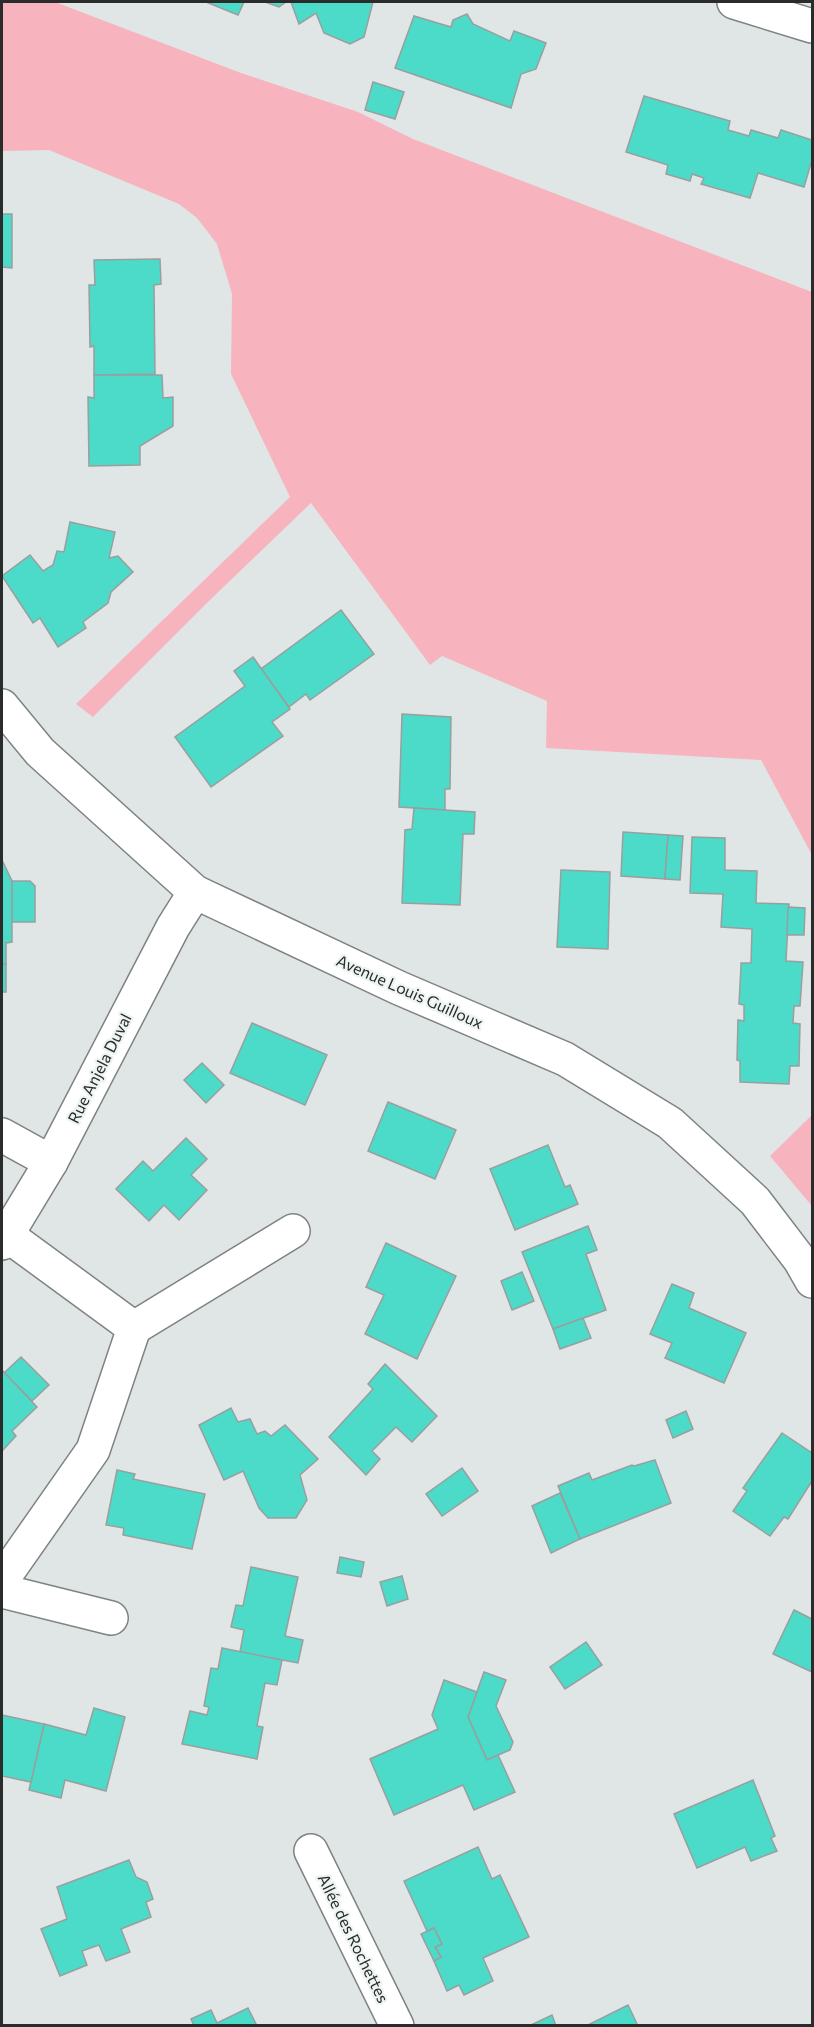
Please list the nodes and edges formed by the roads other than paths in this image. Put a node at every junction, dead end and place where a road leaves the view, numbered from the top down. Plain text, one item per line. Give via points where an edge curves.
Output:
1 (734, 2) edge
2 (813, 26) edge
3 (2, 706) edge
4 (195, 892) junction
5 (2, 1135) edge
6 (51, 1162) junction
7 (293, 1231) dead end
8 (4, 1239) edge
9 (813, 1281) edge
10 (134, 1328) junction
11 (2, 1580) edge
12 (2, 1591) edge
13 (111, 1618) dead end
14 (311, 1851) dead end
15 (396, 2025) edge

1 - 2 street
3 - 4 street, Avenue Louis Guilloux via 40,752
4 - 6 street, Rue Anjela Duval
4 - 9 street, Avenue Louis Guilloux via 399,988 565,1059 670,1123 755,1201
5 - 6 street
6 - 8 street, Rue Anjela Duval
7 - 10 street
8 - 10 street
10 - 11 street via 93,1450
12 - 13 street
14 - 15 street, Allée des Rochettes

